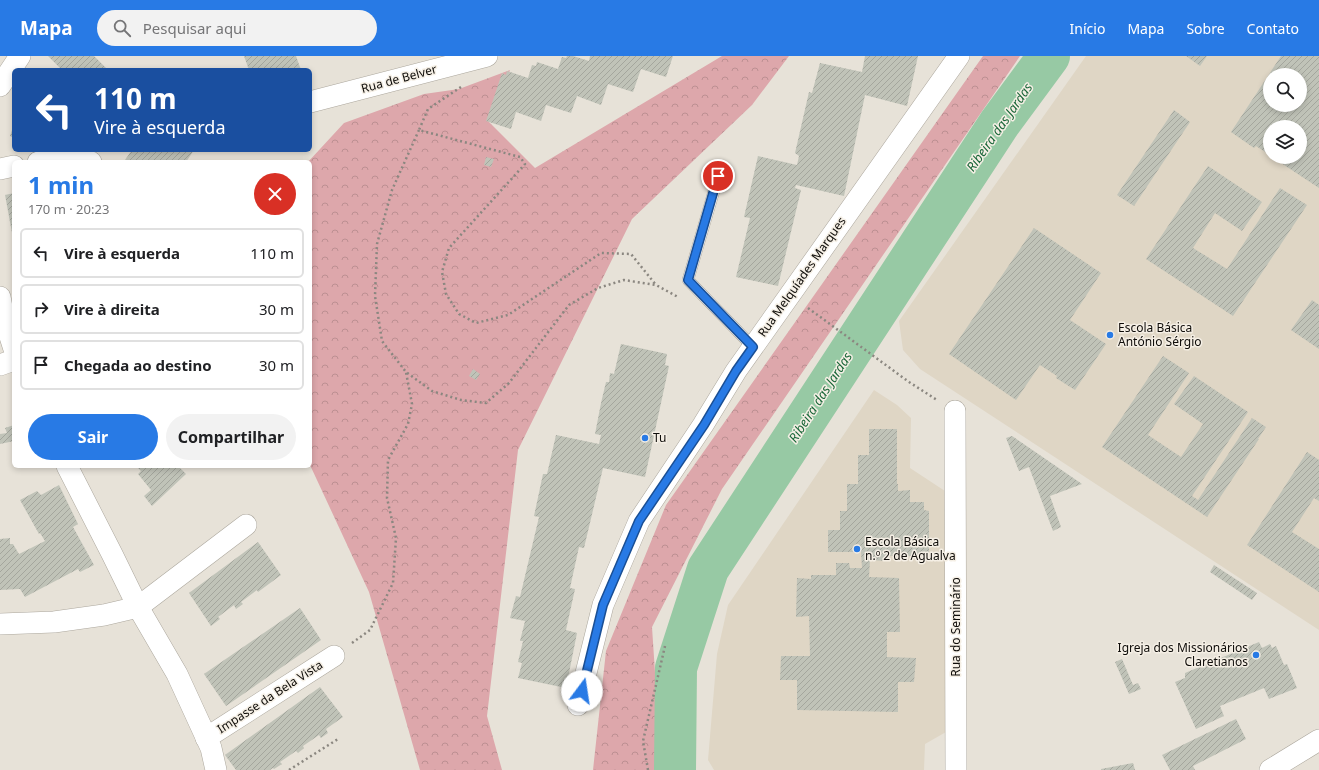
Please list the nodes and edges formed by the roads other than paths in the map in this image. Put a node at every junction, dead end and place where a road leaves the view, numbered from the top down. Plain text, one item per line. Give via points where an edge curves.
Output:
1 (20, 56) edge
2 (487, 56) edge
3 (959, 56) edge
4 (1, 82) edge
5 (312, 101) edge
6 (12, 166) edge
7 (0, 169) edge
8 (718, 176) dead end
9 (0, 297) edge
10 (12, 343) edge
11 (753, 347) junction
12 (12, 361) edge
13 (0, 365) edge
14 (955, 411) road end
15 (68, 468) edge
16 (246, 525) dead end
17 (138, 607) junction
18 (0, 624) edge
19 (334, 656) road end
20 (578, 705) dead end
21 (206, 738) junction
22 (1319, 740) edge
23 (216, 770) edge
24 (956, 770) edge
25 (1270, 770) edge

1 - 4 street
2 - 5 street, Rua de Belver
3 - 11 street, Rua Melquíades Marques
6 - 7 street
8 - 11 lane via 688,280
9 - 10 street
11 - 20 street, Rua Melquíades Marques via 639,521 603,605
12 - 13 street
14 - 24 street, Rua do Seminário
15 - 17 street
16 - 17 street
17 - 18 street via 54,622
17 - 21 street via 177,674
19 - 21 street, Impasse da Bela Vista
21 - 23 street
22 - 25 street

